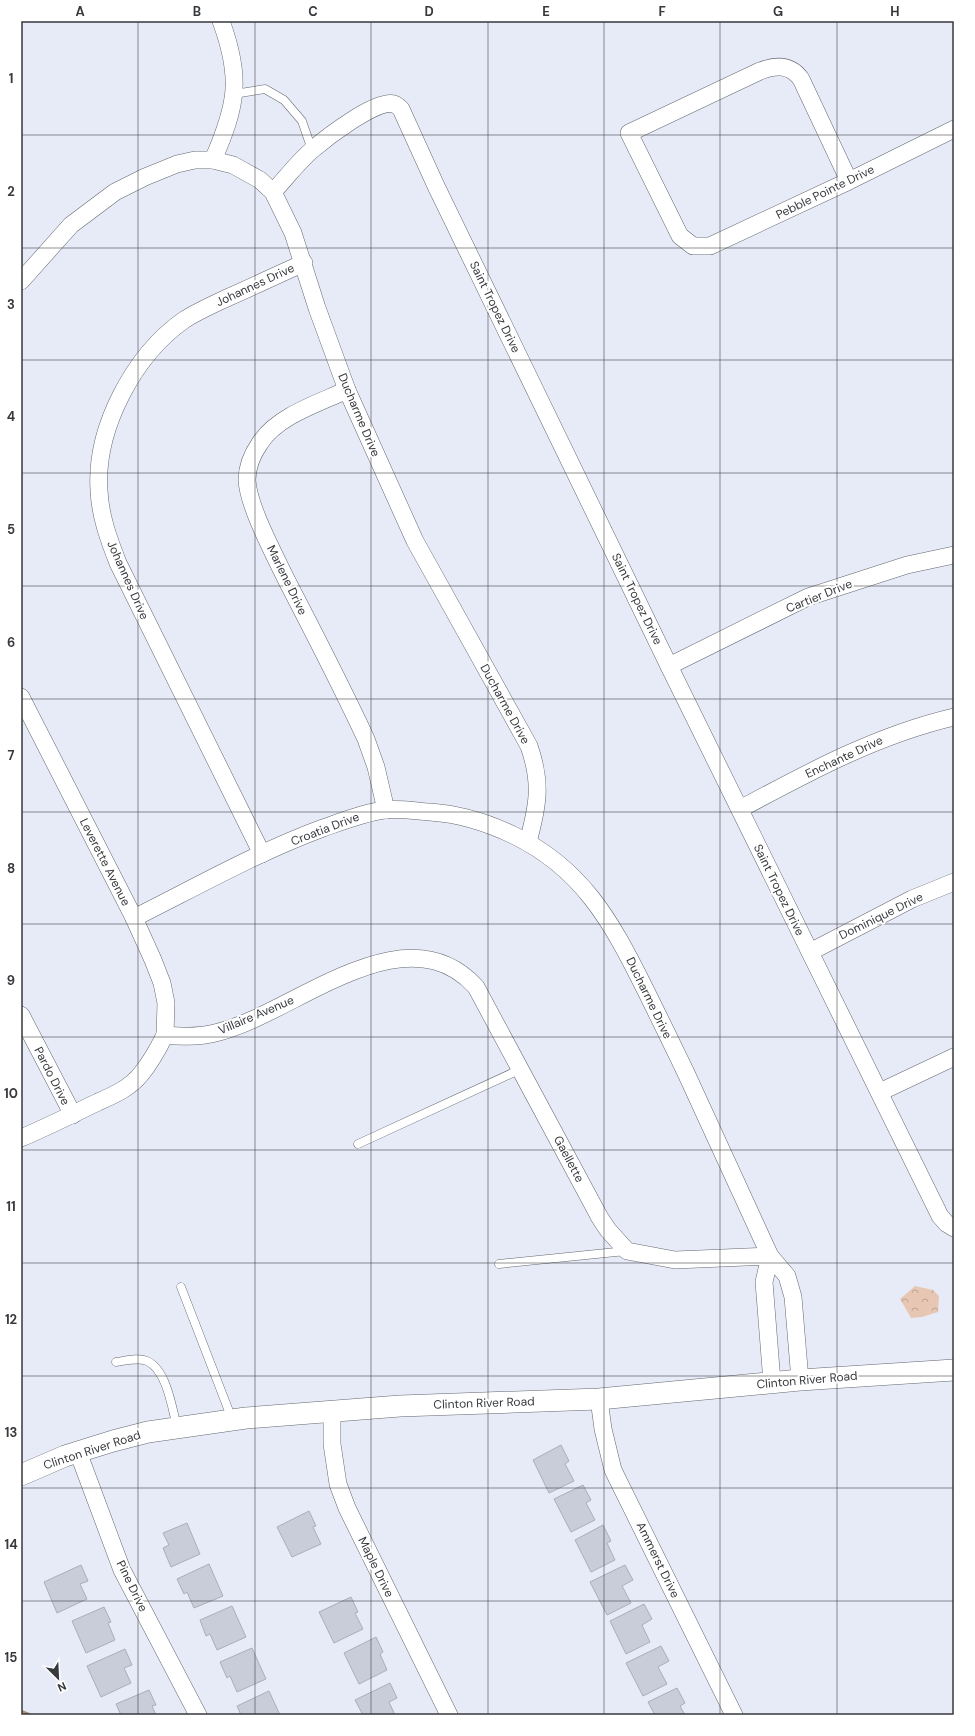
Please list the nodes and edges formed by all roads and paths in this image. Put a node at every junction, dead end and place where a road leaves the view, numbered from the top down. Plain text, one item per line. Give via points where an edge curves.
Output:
1 (221, 21) edge
2 (234, 94) junction
3 (954, 129) edge
4 (312, 150) junction
5 (213, 160) junction
6 (849, 181) junction
7 (272, 192) junction
8 (304, 263) junction
9 (21, 281) edge
10 (347, 390) junction
11 (954, 556) edge
12 (669, 666) junction
13 (21, 697) edge
14 (954, 717) edge
15 (740, 809) junction
16 (386, 810) junction
17 (528, 842) junction
18 (262, 854) junction
19 (954, 882) edge
20 (134, 918) junction
21 (810, 952) junction
22 (427, 958) joint
23 (21, 1015) edge
24 (165, 1035) junction
25 (954, 1057) edge
26 (521, 1069) junction
27 (880, 1092) junction
28 (73, 1116) junction
29 (21, 1138) edge
30 (358, 1144) dead end
31 (954, 1228) edge
32 (627, 1251) junction
33 (770, 1256) junction
34 (499, 1264) dead end
35 (181, 1287) dead end
36 (116, 1362) dead end
37 (954, 1370) edge
38 (800, 1380) junction
39 (772, 1382) junction
40 (599, 1399) junction
41 (332, 1412) junction
42 (232, 1420) junction
43 (178, 1428) junction
44 (78, 1452) junction
45 (21, 1475) edge
46 (198, 1715) edge
47 (449, 1715) edge
48 (734, 1715) edge

1 - 2 street via 233,58
2 - 4 lane via 265,89 284,100 302,121
2 - 5 street via 226,131
3 - 6 street, Pebble Pointe Drive
4 - 7 street, Saint Tropez Drive
4 - 12 street, Saint Tropez Drive via 355,118 376,106 387,103 395,104 401,109
5 - 7 street, Ducharme Drive via 246,172 260,180
5 - 9 street via 177,164 115,192 71,225
6 - 6 street, Pebble Pointe Drive via 801,79 786,68 770,67 760,71 629,133 680,236 693,246 717,244
7 - 8 street, Ducharme Drive via 294,233
8 - 10 street, Ducharme Drive via 317,308
8 - 18 street, Johannes Drive via 203,309 184,320 154,348 121,394 107,434 100,472 101,507 118,563
10 - 16 street, Marlene Drive via 287,418 273,428 260,442 252,457 247,480 252,502 272,550 366,739 376,767
10 - 17 street, Ducharme Drive via 416,541 528,746 538,786 535,815
11 - 12 street, Cartier Drive via 907,565 808,597
12 - 15 street, Saint Tropez Drive
13 - 20 street, Leverette Avenue
14 - 15 street, Enchante Drive via 916,726 824,764
15 - 21 street, Saint Tropez Drive
16 - 17 street, Croatia Drive via 450,813 490,824
16 - 18 street, Croatia Drive via 356,816
17 - 33 street, Ducharme Drive via 548,855 586,890 616,933 669,1036
18 - 20 street, Croatia Drive
19 - 21 street, Dominique Drive via 912,899
20 - 24 street, Leverette Avenue via 162,983 166,1003
21 - 27 street, Saint Tropez Drive
22 - 24 street, Villaire Avenue via 387,960 358,970 248,1022 219,1032 182,1037
22 - 26 street, Gaellette via 455,968 476,987
23 - 28 street, Pardo Drive
24 - 28 street via 141,1075 116,1094
25 - 27 street
26 - 30 lane
26 - 32 street, Gaellette via 600,1218
27 - 31 street, Saint Tropez Drive via 940,1216
28 - 29 street
32 - 33 street via 675,1260
32 - 34 lane
33 - 38 street, Ducharme Drive via 787,1276 793,1297
33 - 39 street via 764,1282
35 - 42 lane
36 - 43 lane via 146,1361 156,1368 166,1386
37 - 38 street, Clinton River Road
38 - 39 street, Clinton River Road
39 - 40 street, Clinton River Road
40 - 41 street, Clinton River Road via 400,1406
40 - 48 street, Ammerst Drive via 613,1470
41 - 42 street, Clinton River Road
41 - 47 street, Maple Drive via 332,1444 338,1484 347,1508
42 - 43 street, Clinton River Road
43 - 44 street, Clinton River Road via 148,1432
44 - 45 street, Clinton River Road
44 - 46 street, Pine Drive via 122,1570

